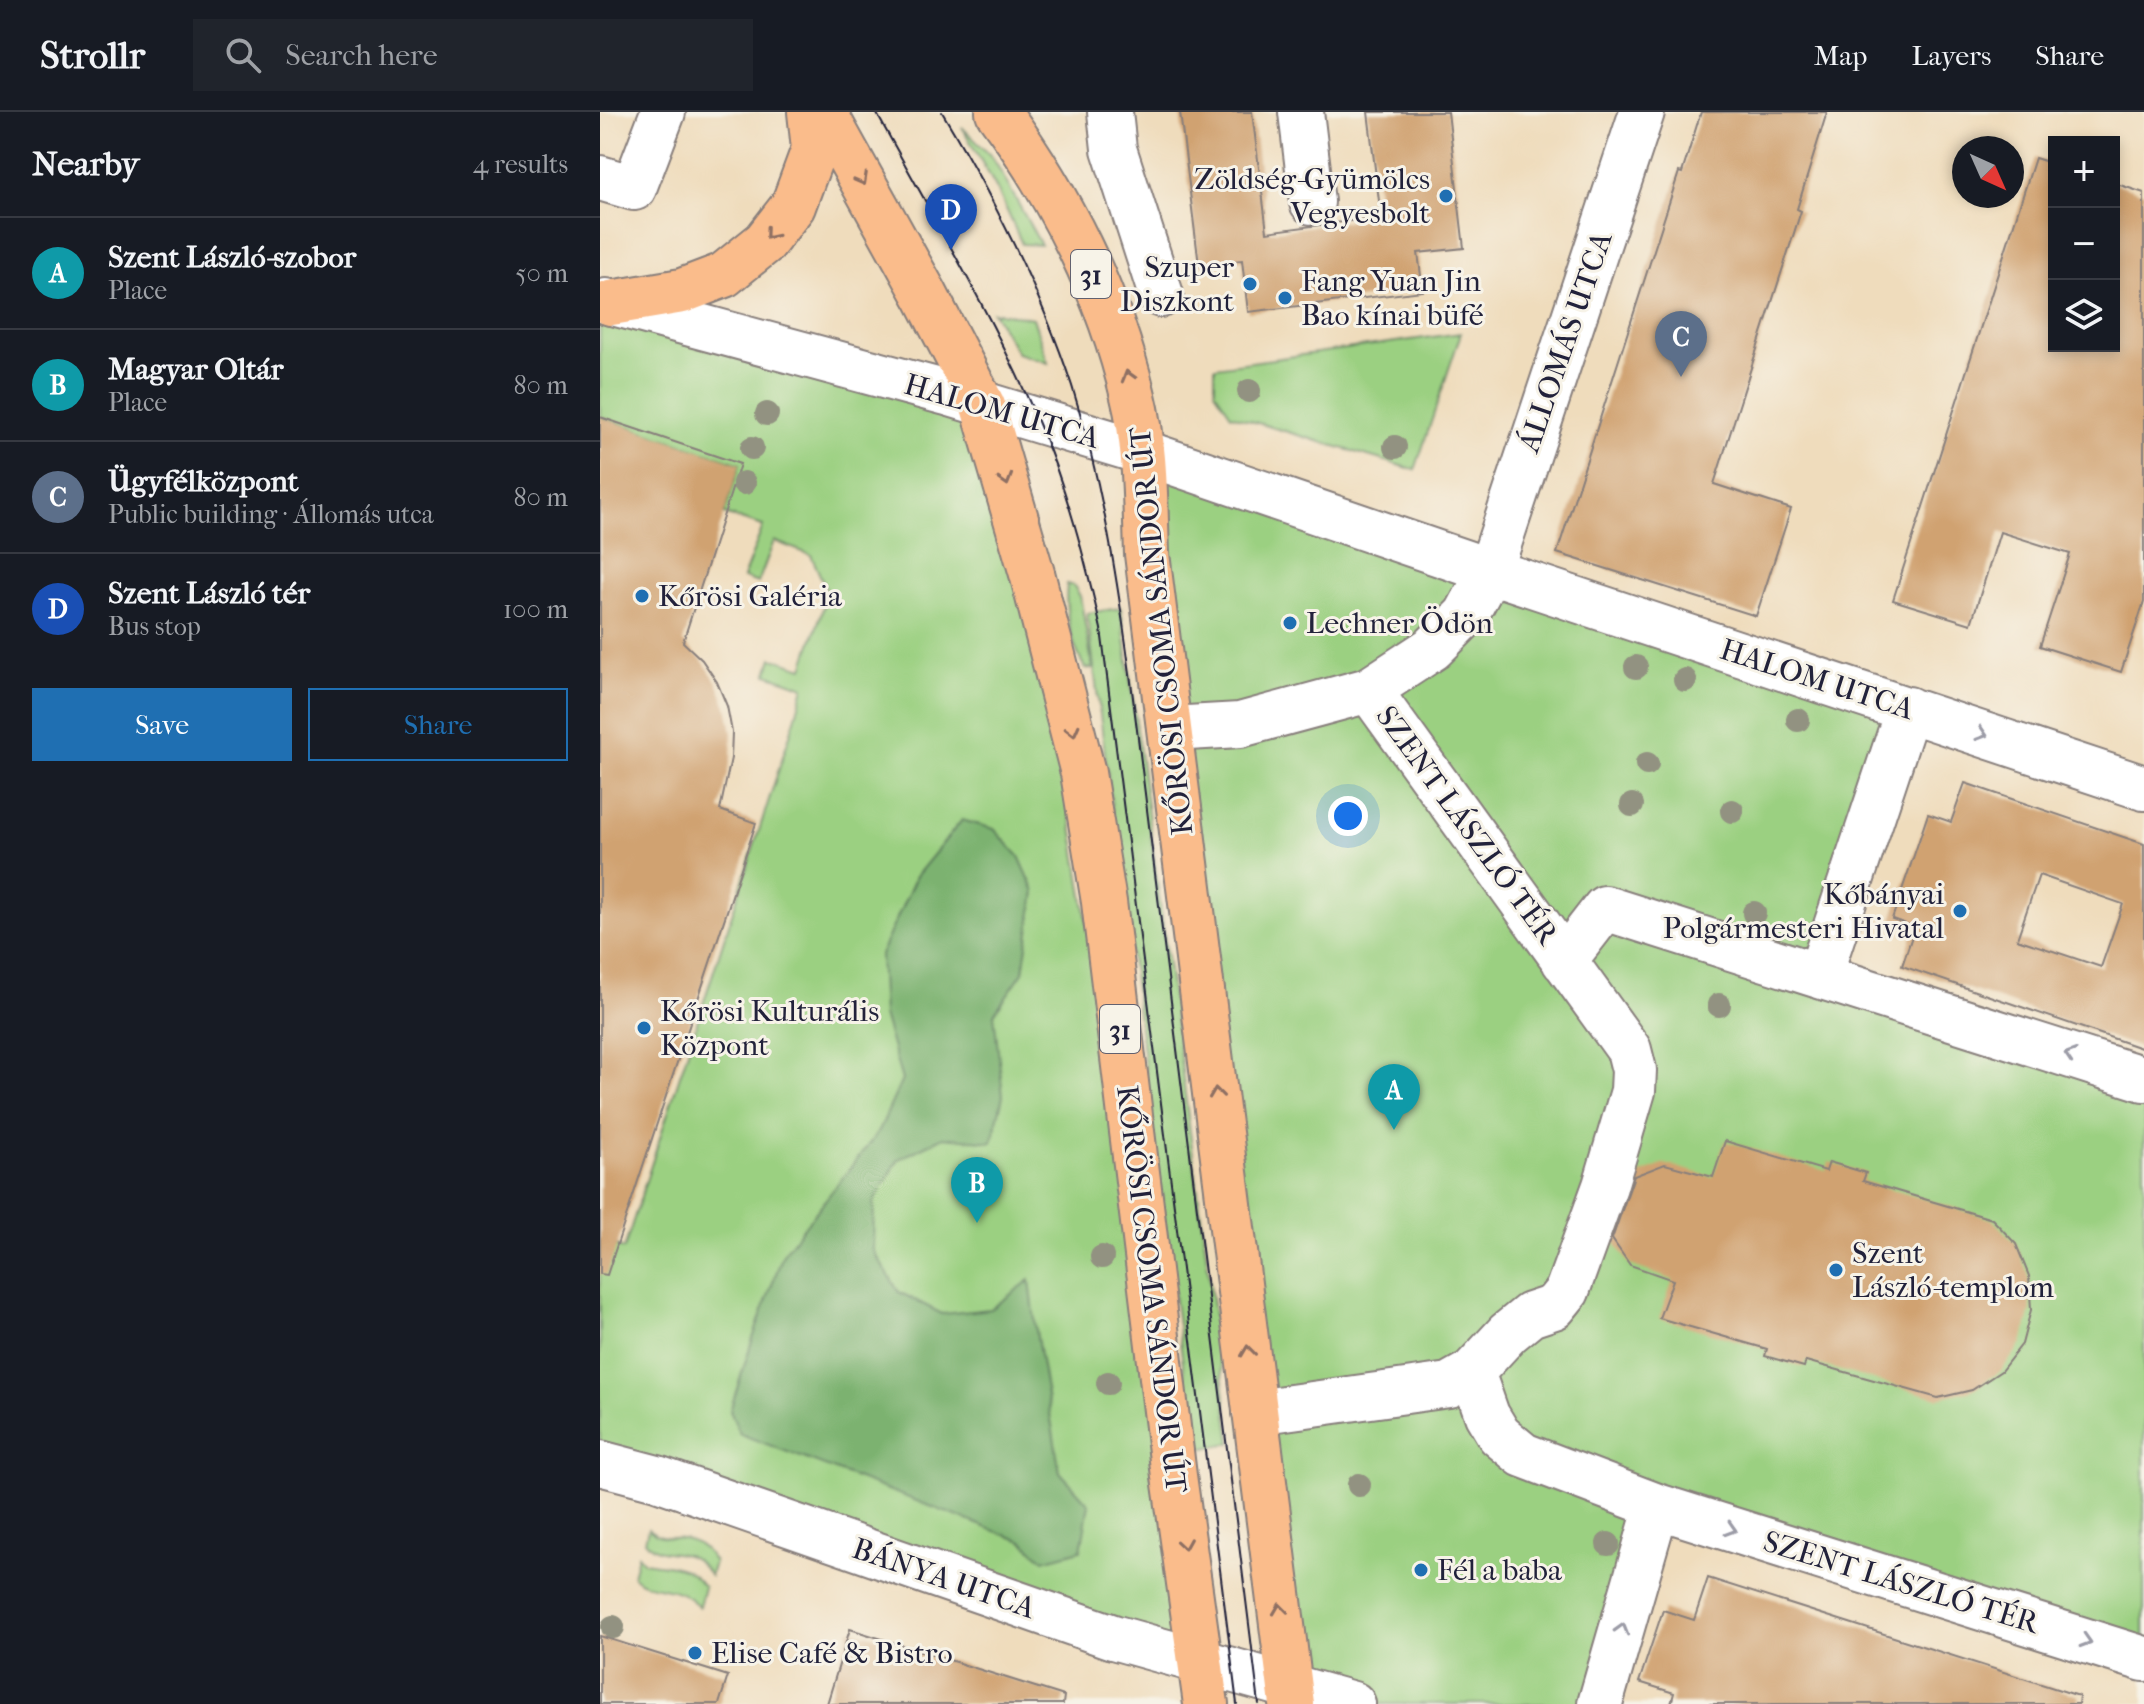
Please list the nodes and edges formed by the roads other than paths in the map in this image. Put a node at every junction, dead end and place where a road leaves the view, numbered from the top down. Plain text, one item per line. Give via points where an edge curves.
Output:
1 (663, 112) edge
2 (810, 112) edge
3 (824, 112) edge
4 (998, 112) edge
5 (1110, 112) edge
6 (1301, 112) edge
7 (1642, 112) edge
8 (600, 178) edge
9 (1312, 202) dead end
10 (1161, 295) dead end
11 (605, 301) edge
12 (983, 406) junction
13 (1142, 452) junction
14 (1490, 571) junction
15 (1369, 690) junction
16 (1908, 709) junction
17 (1170, 729) junction
18 (2144, 788) edge
19 (1564, 961) junction
20 (1820, 974) junction
21 (2144, 1079) edge
22 (1472, 1372) junction
23 (1255, 1412) junction
24 (600, 1463) edge
25 (1657, 1506) junction
26 (2144, 1659) edge
27 (1204, 1684) edge
28 (1291, 1695) edge
29 (1353, 1704) edge
30 (1600, 1704) edge

1 - 8 street via 634,188
2 -> 11 main road via 814,149 793,206 765,242 724,275 682,291
3 -> 12 main road, KŐRÖSI CSOMA SÁNDOR ÚT / 31
13 -> 4 main road, KŐRÖSI CSOMA SÁNDOR ÚT / 31 via 1134,399 1104,302 1061,210
5 - 10 street via 1114,149
6 - 9 street
7 - 14 street, ÁLLOMÁS UTCA
11 - 12 street, HALOM UTCA
12 - 13 street, HALOM UTCA
12 -> 27 main road, KŐRÖSI CSOMA SÁNDOR ÚT / 31 via 1083,773
13 - 14 street, HALOM UTCA
13 - 17 main road, KŐRÖSI CSOMA SÁNDOR ÚT / 31 via 1147,554
14 - 15 street via 1466,615 1433,648
14 - 16 street, HALOM UTCA
15 - 17 street via 1240,725
15 - 19 street, SZENT LÁSZLÓ TÉR
16 -> 18 street, HALOM UTCA
16 - 20 street
23 -> 17 main road, KŐRÖSI CSOMA SÁNDOR ÚT / 31
19 - 20 street, SZENT LÁSZLÓ TÉR via 1605,908
19 - 22 street, SZENT LÁSZLÓ TÉR via 1629,1050 1633,1091 1567,1291 1554,1307 1530,1315 1508,1333
21 -> 20 street, SZENT LÁSZLÓ TÉR
22 - 23 street, SZENT LÁSZLÓ TÉR via 1449,1385
22 - 25 street, SZENT LÁSZLÓ TÉR via 1499,1435 1523,1455
28 -> 23 main road, KŐRÖSI CSOMA SÁNDOR ÚT / 31
24 - 27 street, BÁNYA UTCA via 657,1478 1113,1637
25 -> 26 street, SZENT LÁSZLÓ TÉR
30 -> 25 street
27 - 28 street, BÁNYA UTCA
28 - 29 street

